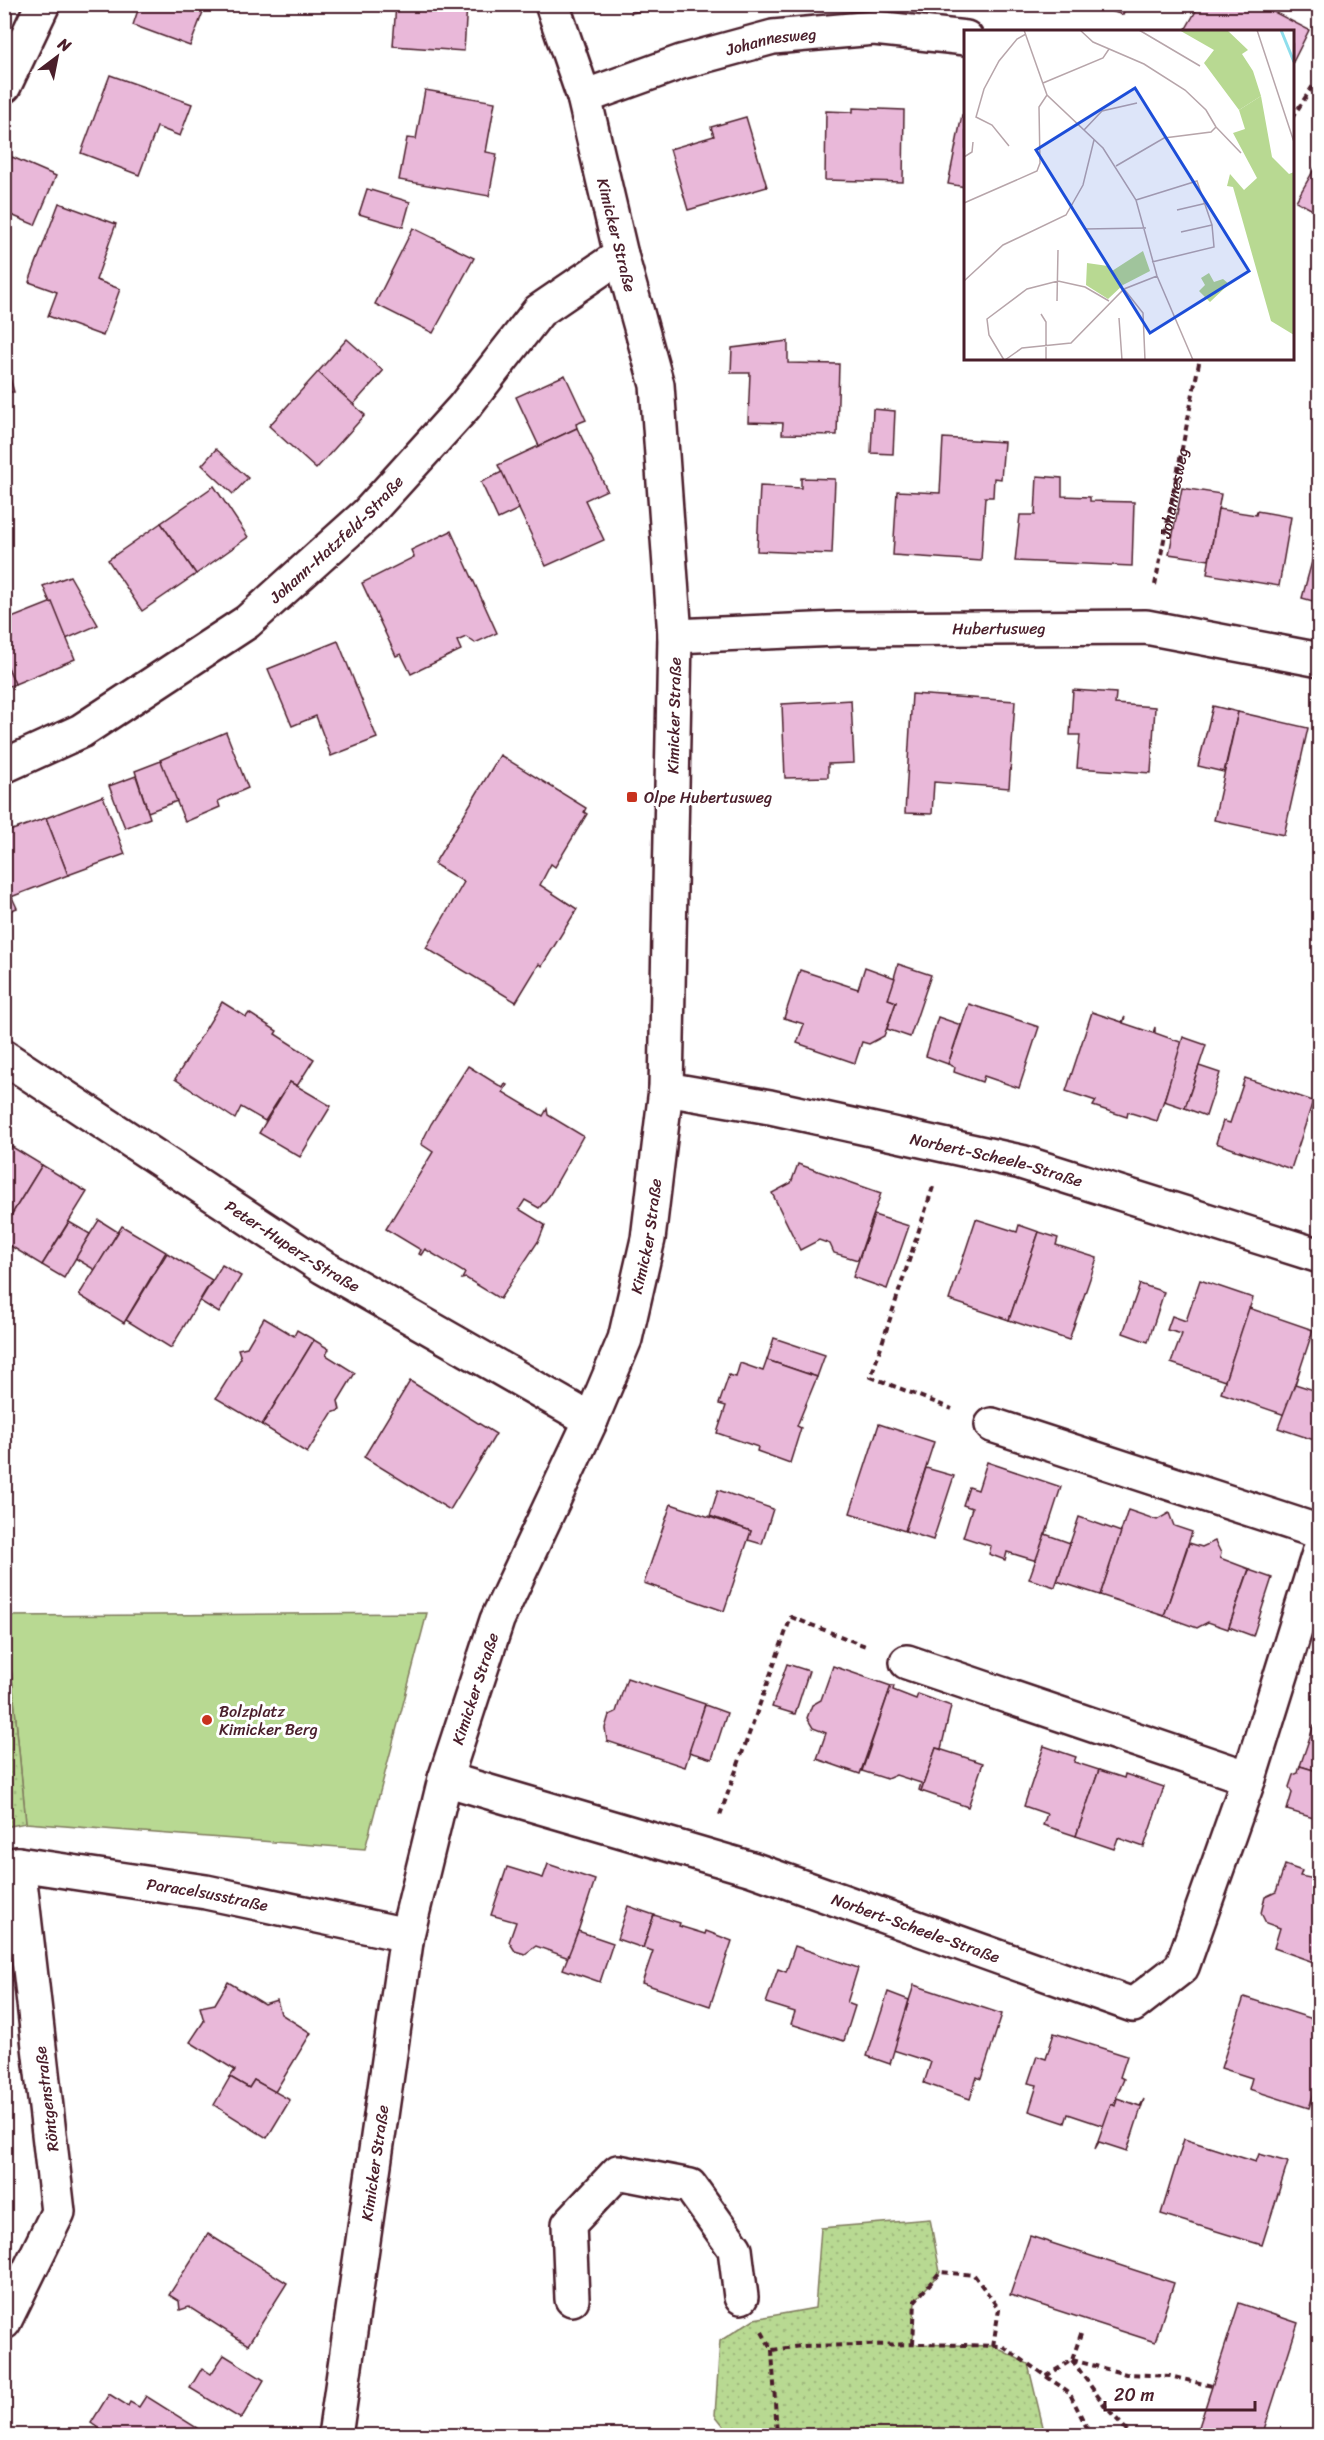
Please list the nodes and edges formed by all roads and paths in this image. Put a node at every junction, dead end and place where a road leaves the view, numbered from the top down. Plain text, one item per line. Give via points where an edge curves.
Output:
1 (43, 4) edge
2 (552, 4) edge
3 (964, 38) edge
4 (1320, 75) edge
5 (4, 86) edge
6 (584, 97) junction
7 (1294, 116) edge
8 (621, 255) junction
9 (1200, 360) edge
10 (1146, 627) junction
11 (675, 636) junction
12 (1320, 660) edge
13 (4, 766) edge
14 (4, 1057) edge
15 (666, 1089) junction
16 (946, 1145) junction
17 (1320, 1256) edge
18 (591, 1420) junction
19 (992, 1425) joint
20 (1320, 1532) edge
21 (1320, 1550) edge
22 (907, 1662) joint
23 (1249, 1778) junction
24 (445, 1779) junction
25 (705, 1856) junction
26 (11, 1865) edge
27 (407, 1935) junction
28 (741, 2297) joint
29 (572, 2299) dead end
30 (4, 2322) edge
31 (1081, 2334) dead end
32 (913, 2344) junction
33 (993, 2346) junction
34 (772, 2350) junction
35 (1072, 2360) junction
36 (1046, 2376) junction
37 (1212, 2386) dead end
38 (335, 2436) edge
39 (777, 2436) edge
40 (1091, 2436) edge
41 (1132, 2436) edge

1 - 5 street
2 - 6 street, Kimicker Straße
3 - 6 street, Johannesweg via 874,28 773,37 681,62
4 - 7 path
6 - 8 street, Kimicker Straße
8 - 11 street, Kimicker Straße via 657,385
8 - 13 street, Johann-Hatzfeld-Straße via 539,311 464,408 367,514 247,622 81,731
9 - 10 path, Johannesweg
10 - 11 street, Hubertusweg via 837,629
10 - 12 street, Hubertusweg
11 - 15 street, Kimicker Straße
14 - 18 street, Peter-Huperz-Straße via 323,1267
15 - 16 street, Norbert-Scheele-Straße
15 - 18 street, Kimicker Straße via 648,1239 625,1339
16 - 17 street, Norbert-Scheele-Straße via 1021,1162
16 - 19 path via 871,1377
18 - 24 street, Kimicker Straße via 497,1620
19 - 20 street
21 - 23 street, Norbert-Scheele-Straße
22 - 23 street
22 - 25 path via 791,1617
23 - 25 street, Norbert-Scheele-Straße via 1182,1967 1132,2005 764,1873
24 - 25 street, Norbert-Scheele-Straße
24 - 27 street, Kimicker Straße
26 - 27 street, Paracelsusstraße via 206,1892
26 - 30 street, Röntgenstraße via 58,2212
27 - 38 street, Kimicker Straße
28 - 29 street via 735,2249 690,2186 618,2172 569,2223
28 - 34 path
31 - 35 path
32 - 33 path
32 - 33 path via 915,2301 940,2272 974,2275 999,2309
32 - 34 path
33 - 36 path via 1002,2346
34 - 39 path
35 - 36 path
35 - 37 path via 1126,2374 1170,2376
35 - 41 path
36 - 40 path via 1069,2392

